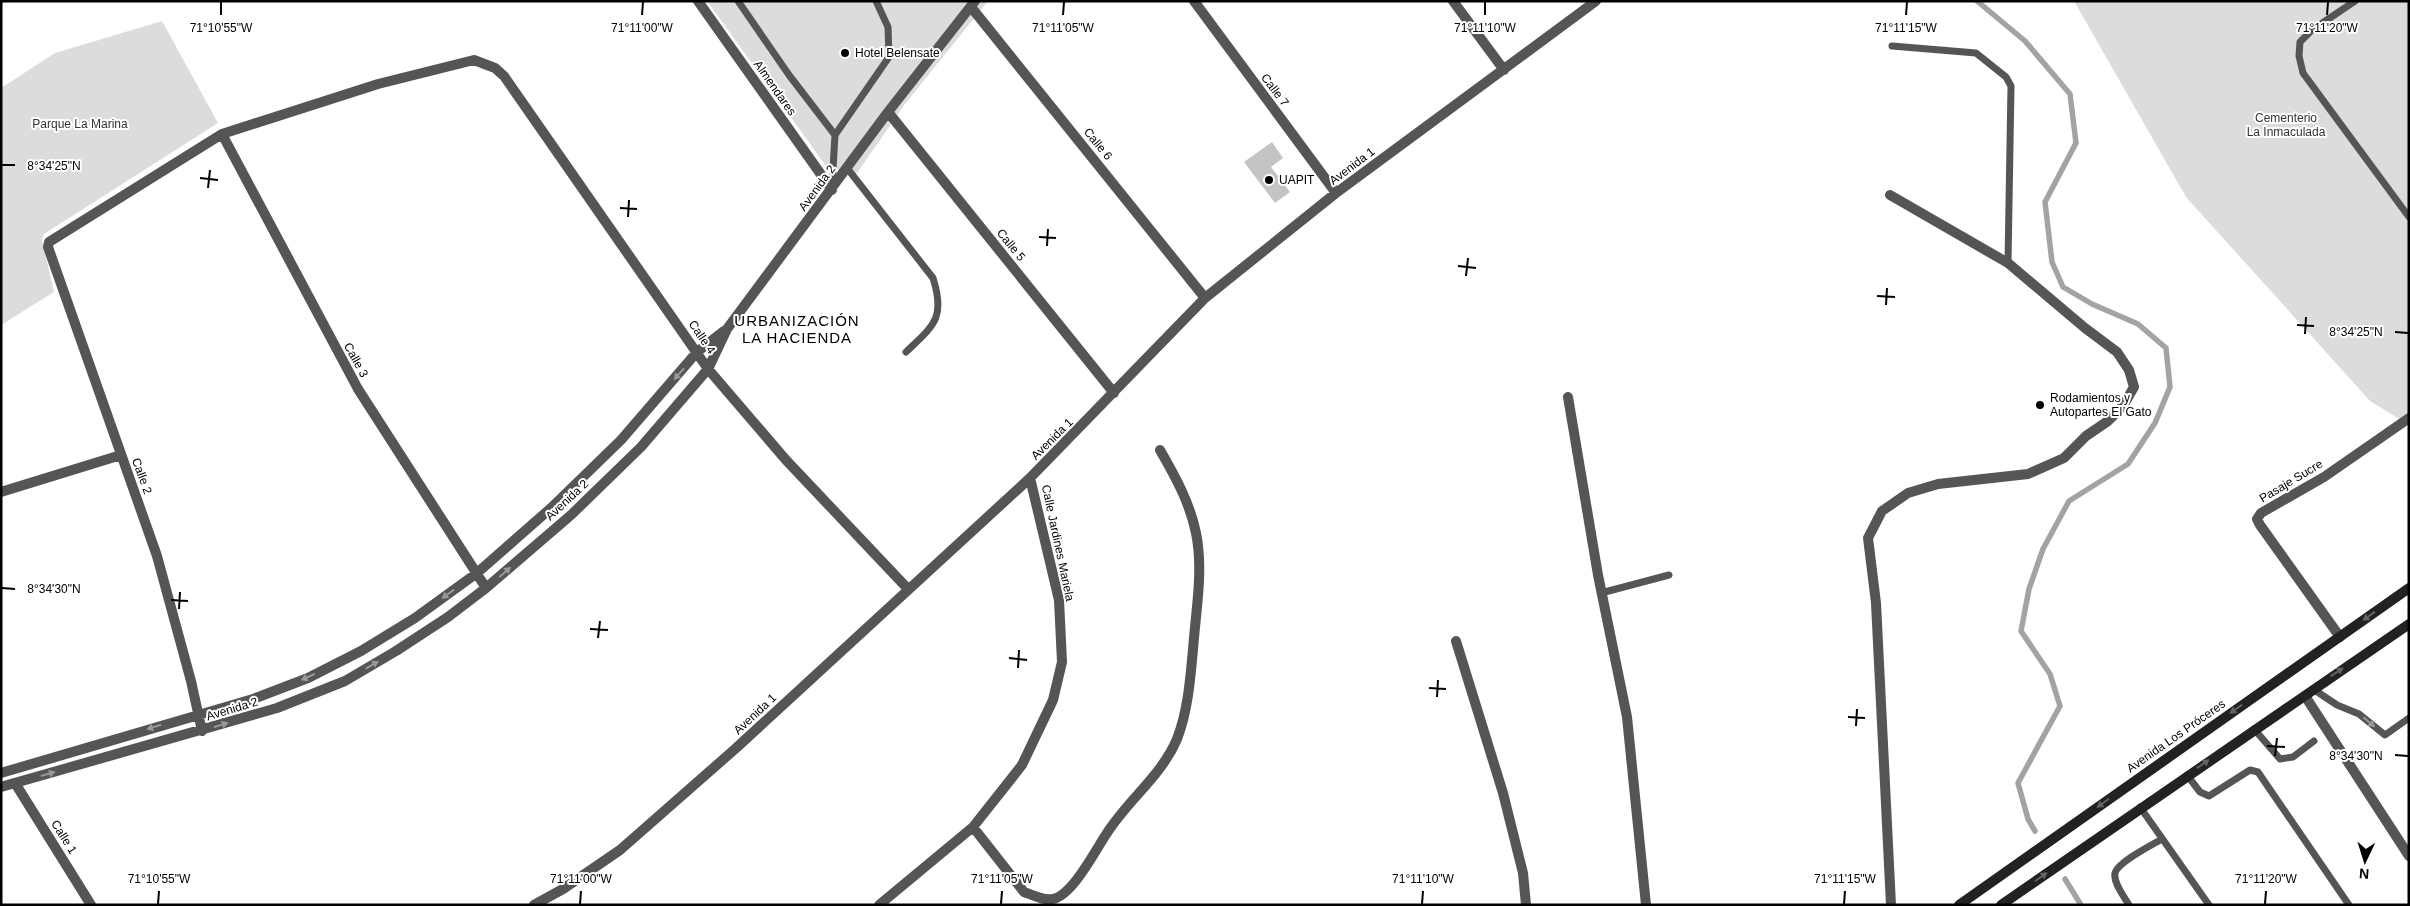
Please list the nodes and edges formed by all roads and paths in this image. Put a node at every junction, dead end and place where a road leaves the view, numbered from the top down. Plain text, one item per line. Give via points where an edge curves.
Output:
1 (698, 1) edge
2 (738, 1) edge
3 (876, 1) edge
4 (1194, 1) edge
5 (1453, 1) edge
6 (1596, 1) edge
7 (2355, 1) edge
8 (973, 4) edge
9 (1892, 46) dead end
10 (1504, 70) junction
11 (888, 112) junction
12 (222, 134) junction
13 (834, 135) junction
14 (847, 168) junction
15 (832, 190) junction
16 (1336, 193) junction
17 (1890, 195) dead end
18 (2409, 217) edge
19 (2008, 263) junction
20 (1205, 298) junction
21 (727, 329) junction
22 (697, 352) junction
23 (906, 352) dead end
24 (708, 369) junction
25 (1114, 393) junction
26 (1568, 397) dead end
27 (2409, 418) edge
28 (1160, 450) dead end
29 (121, 455) junction
30 (1030, 478) junction
31 (1, 492) edge
32 (477, 573) junction
33 (1669, 576) dead end
34 (486, 588) junction
35 (2409, 588) edge
36 (908, 589) junction
37 (1601, 593) junction
38 (2409, 624) edge
39 (2340, 637) junction
40 (1456, 641) dead end
41 (2309, 692) junction
42 (198, 714) junction
43 (2409, 718) edge
44 (2254, 729) junction
45 (202, 731) junction
46 (2314, 741) dead end
47 (1, 773) edge
48 (2187, 775) junction
49 (15, 783) junction
50 (1, 787) edge
51 (2140, 808) junction
52 (973, 827) junction
53 (2162, 839) junction
54 (2409, 856) edge
55 (91, 905) edge
56 (534, 905) edge
57 (880, 905) edge
58 (1526, 905) edge
59 (1646, 905) edge
60 (1891, 905) edge
61 (1959, 905) edge
62 (2001, 905) edge
63 (2129, 905) edge
64 (2210, 905) edge
65 (2349, 905) edge

1 - 15 street, Almendares
2 - 13 lane
3 - 13 lane via 888,27 888,57
4 - 16 street, Calle 7
5 - 10 street
6 - 10 street, Avenida 1
7 - 18 lane via 2300,42 2303,73
8 - 11 street, Avenida 2
8 - 20 street, Calle 6
9 - 19 lane via 1976,53 2006,77 2011,86
10 - 16 street, Avenida 1
11 - 14 street, Avenida 2
11 - 25 street, Calle 5
12 - 22 street, Calle 4 via 378,84 474,60 495,68 504,76
12 - 29 street, Calle 2 via 49,242 48,247
12 - 32 street, Calle 3 via 358,389
13 - 15 lane
14 - 15 street, Avenida 2
14 - 23 lane via 933,278 940,298 933,326
15 - 21 street, Avenida 2
16 - 20 street, Avenida 1
17 - 19 street
19 - 60 street via 2118,352 2129,370 2134,387 2123,406 2064,458 2028,474 1938,484 1908,493 1882,511 1868,538 1876,603
20 - 25 street, Avenida 1
21 - 22 street
21 - 24 street, Avenida 2
22 - 24 street, Calle 4
22 -> 32 street via 621,440
34 -> 24 street, Avenida 2 via 571,515 641,447
24 - 36 street, Calle 4 via 786,460
25 - 30 street, Avenida 1
26 - 37 street
27 - 39 street, Pasaje Sucre via 2324,476 2261,513 2257,519
28 - 52 street via 1182,488 1196,531 1200,558 1189,685 1177,738 1164,762 1113,823 1080,874 1066,892 1053,899 1024,892
29 - 31 street
29 - 42 street, Calle 2 via 157,556
30 - 36 street, Avenida 1
30 - 52 street, Calle Jardines Mariela via 1059,600 1062,662 1054,700 1022,765
32 - 34 street, Calle 3
32 -> 42 street via 415,618 308,678 253,699
33 - 37 lane
45 -> 34 street, Avenida 2 via 277,708 345,681 448,617
35 -> 39 main road, Avenida Los Próceres
36 - 56 street, Avenida 1 via 735,750 620,850
37 - 59 street via 1627,717
41 -> 38 main road
39 -> 61 main road, Avenida Los Próceres
40 - 58 street via 1503,793 1523,874
41 -> 43 lane via 2359,714 2385,735
41 - 44 main road
41 - 54 street
42 - 45 street, Calle 2
42 -> 47 street
44 - 46 lane via 2280,759 2293,757
48 -> 44 main road
49 -> 45 street, Avenida 2
48 - 51 main road
48 - 65 lane via 2200,792 2209,796 2250,770 2258,772
49 - 50 street, Avenida 2
49 - 55 street, Calle 1
51 - 53 lane
62 -> 51 main road
52 - 57 street, Calle Jardines Mariela
53 - 63 lane via 2119,866 2115,874 2117,884
53 - 64 lane

